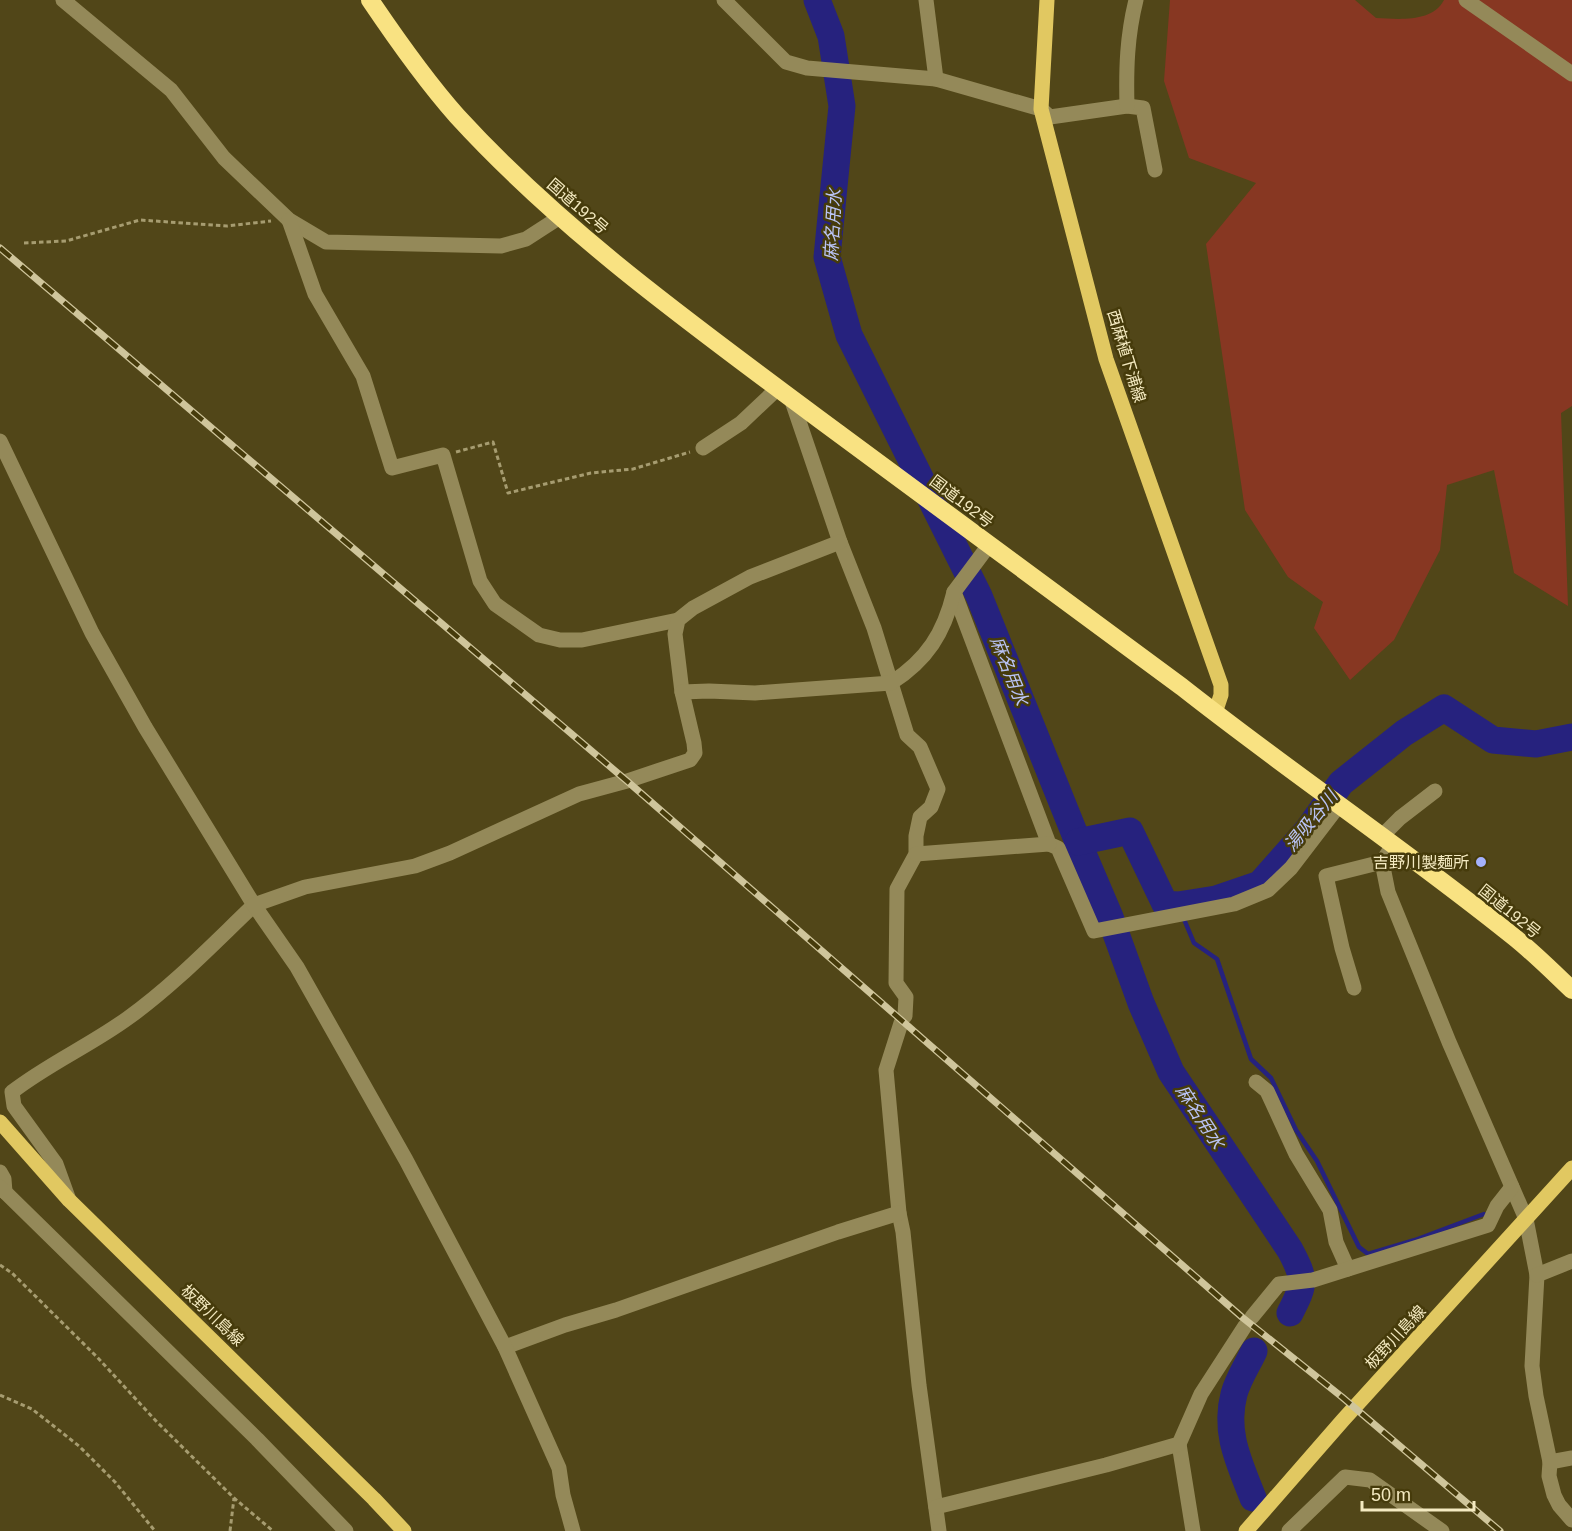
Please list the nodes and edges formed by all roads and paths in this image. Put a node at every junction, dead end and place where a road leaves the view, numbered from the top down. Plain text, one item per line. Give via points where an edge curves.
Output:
1 (63, 0) edge
2 (370, 0) edge
3 (724, 0) edge
4 (926, 0) edge
5 (1047, 0) edge
6 (1136, 0) edge
7 (1466, 0) edge
8 (1572, 74) edge
9 (936, 79) junction
10 (1127, 106) junction
11 (1041, 109) junction
12 (1155, 170) dead end
13 (560, 217) junction
14 (289, 220) junction
15 (24, 243) dead end
16 (785, 393) junction
17 (0, 441) edge
18 (703, 448) joint
19 (443, 455) junction
20 (840, 542) junction
21 (989, 544) junction
22 (956, 588) junction
23 (678, 620) junction
24 (891, 683) junction
25 (682, 693) junction
26 (1215, 713) junction
27 (1435, 791) dead end
28 (1334, 800) junction
29 (1387, 841) junction
30 (1049, 844) junction
31 (916, 854) junction
32 (1382, 862) junction
33 (254, 905) junction
34 (1354, 988) dead end
35 (1572, 990) edge
36 (1256, 1082) dead end
37 (0, 1122) edge
38 (1572, 1168) edge
39 (0, 1172) edge
40 (1512, 1187) junction
41 (2, 1191) edge
42 (69, 1200) junction
43 (899, 1213) junction
44 (1526, 1219) junction
45 (1572, 1261) edge
46 (0, 1265) edge
47 (1348, 1269) junction
48 (1537, 1275) junction
49 (505, 1347) junction
50 (0, 1395) edge
51 (1179, 1444) junction
52 (1572, 1458) edge
53 (1550, 1462) junction
54 (234, 1498) junction
55 (936, 1507) junction
56 (1572, 1520) edge
57 (155, 1531) edge
58 (230, 1531) edge
59 (273, 1531) edge
60 (346, 1531) edge
61 (404, 1531) edge
62 (573, 1531) edge
63 (939, 1531) edge
64 (1193, 1531) edge
65 (1246, 1531) edge
66 (1289, 1531) edge
67 (1442, 1531) edge

1 - 14 street via 171,90 224,158
2 - 13 highway, 国道192号 via 456,114
3 - 9 street via 786,62 807,68
4 - 9 street
5 - 11 main road, 西麻植下浦線
6 - 10 street via 1127,42
7 - 8 street
9 - 11 street
10 - 11 street via 1050,117
10 - 12 street via 1143,108
11 - 26 main road, 西麻植下浦線 via 1106,358 1221,685
13 - 14 street via 526,239 501,246 326,242
13 - 16 highway, 国道192号
14 - 15 path via 227,226 140,220 66,241
14 - 19 street via 315,294 363,376 392,468
16 - 18 street
16 - 20 street
16 - 21 highway, 国道192号
17 - 33 street via 92,633
18 - 19 path via 633,469 591,473 508,493 493,442
19 - 23 street via 480,581 495,604 539,635 582,640
20 - 23 street via 750,577
20 - 24 street
21 - 22 street
21 - 26 highway, 国道192号
22 - 24 street via 937,640 909,672
22 - 30 street
23 - 25 street via 675,634
24 - 25 street via 755,693
24 - 31 street via 907,735 920,747 938,789 931,807 920,817
25 - 33 street via 694,743 695,753 690,760 579,794 415,866 305,887
26 - 28 highway, 国道192号
27 - 29 street via 1400,818
28 - 29 highway, 国道192号
28 - 30 street via 1291,868 1268,890 1234,904 1094,931 1058,848
29 - 32 street
29 - 35 highway, 国道192号 via 1516,938
30 - 31 street
31 - 43 street via 897,889 896,983 906,997 903,1020 886,1070
32 - 34 street via 1326,876
32 - 40 street via 1392,902
33 - 42 street via 166,989 88,1045 12,1092 14,1106 56,1164
33 - 49 street via 297,968 406,1160
36 - 47 street via 1268,1091 1296,1154 1330,1210 1336,1242
37 - 42 main road, 板野川島線
38 - 44 main road, 板野川島線
39 - 41 street via 4,1179
40 - 44 street
40 - 47 street via 1488,1225
41 - 60 street
42 - 61 main road, 板野川島線
43 - 49 street
43 - 55 street
44 - 48 street
44 - 65 main road, 板野川島線
45 - 48 street
46 - 54 path via 97,1357
47 - 51 street via 1313,1280 1279,1284 1248,1321 1201,1394
48 - 53 street via 1532,1366
49 - 62 street via 559,1468
50 - 57 path via 32,1409 79,1446
51 - 55 street
51 - 64 street
52 - 53 street
53 - 56 street via 1554,1495
54 - 58 path
54 - 59 path
55 - 63 street
66 - 67 street via 1345,1477 1370,1480

